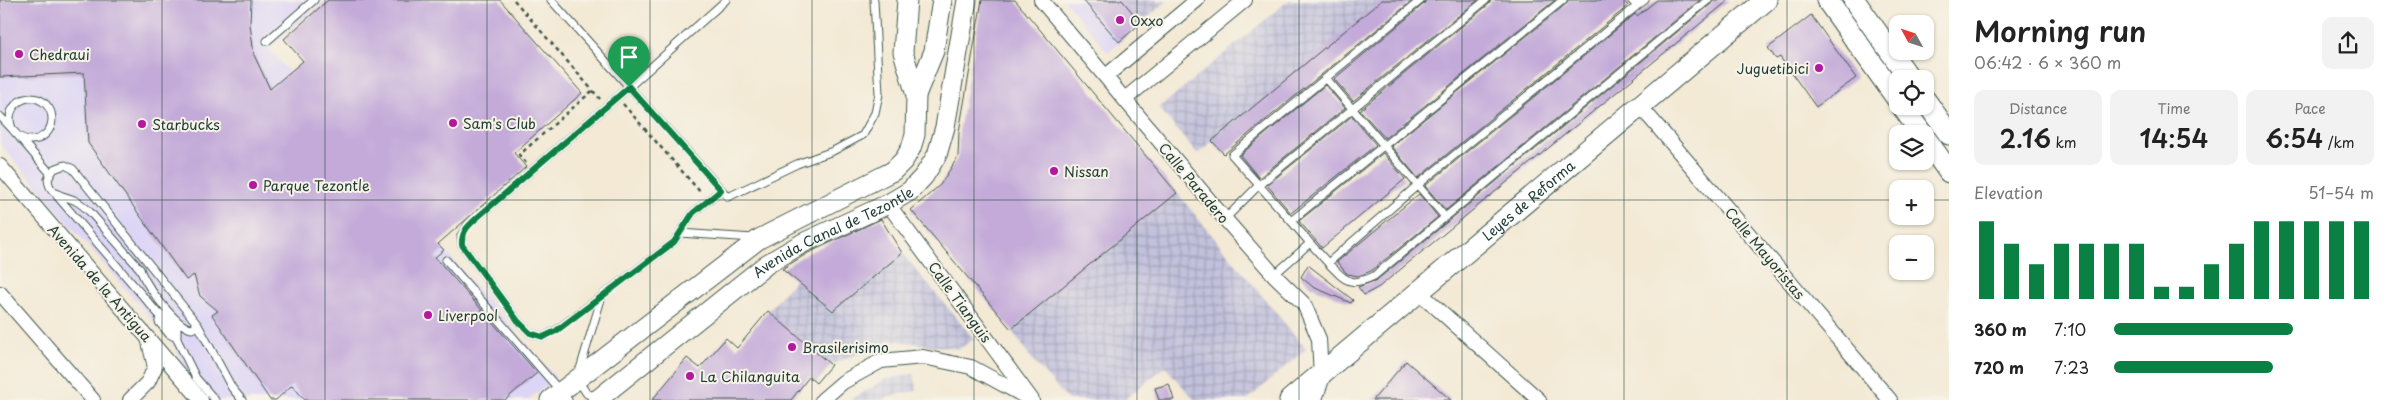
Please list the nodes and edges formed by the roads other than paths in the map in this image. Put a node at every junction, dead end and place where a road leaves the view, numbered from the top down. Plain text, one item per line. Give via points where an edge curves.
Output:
1 (314, 0) edge
2 (551, 0) edge
3 (726, 0) edge
4 (874, 0) edge
5 (908, 0) edge
6 (942, 0) edge
7 (967, 0) edge
8 (1041, 0) edge
9 (1197, 0) edge
10 (1245, 0) edge
11 (1421, 0) edge
12 (1486, 0) edge
13 (1562, 0) edge
14 (1632, 0) edge
15 (1645, 0) edge
16 (1708, 0) edge
17 (1766, 0) edge
18 (1827, 0) edge
19 (1854, 0) edge
20 (1637, 6) junction
21 (267, 41) dead end
22 (1904, 70) edge
23 (1106, 76) junction
24 (1326, 78) junction
25 (629, 87) junction
26 (1889, 87) edge
27 (916, 95) junction
28 (1125, 99) junction
29 (1641, 107) junction
30 (1353, 109) junction
31 (1934, 113) edge
32 (0, 116) edge
33 (15, 133) junction
34 (1949, 134) edge
35 (1384, 145) junction
36 (1934, 151) edge
37 (0, 166) edge
38 (1949, 172) edge
39 (50, 173) junction
40 (1419, 184) junction
41 (1259, 185) junction
42 (721, 190) junction
43 (55, 194) junction
44 (888, 204) junction
45 (1445, 217) junction
46 (1225, 219) junction
47 (1291, 221) junction
48 (680, 233) junction
49 (759, 239) junction
50 (1310, 243) junction
51 (446, 260) dead end
52 (1328, 263) junction
53 (1274, 276) junction
54 (1419, 292) junction
55 (0, 293) edge
56 (602, 296) junction
57 (198, 325) junction
58 (182, 326) junction
59 (148, 339) junction
60 (182, 348) junction
61 (1321, 376) junction
62 (577, 379) junction
63 (559, 397) edge
64 (600, 398) edge
65 (93, 400) edge
66 (130, 400) edge
67 (201, 400) edge
68 (215, 400) edge
69 (242, 400) edge
70 (822, 400) edge
71 (1032, 400) edge
72 (1290, 400) edge
73 (1312, 400) edge
74 (1539, 400) edge
75 (1890, 400) edge

1 - 21 lane
2 - 25 lane
3 - 25 lane
4 - 42 lane via 878,94 875,113 863,135 728,197
5 - 27 main road, Avenida Canal de Tezontle via 903,52
6 - 27 main road, Avenida Canal de Tezontle via 934,51
7 - 44 main road, Avenida Canal de Tezontle via 945,127 936,155 924,176 910,191
8 - 23 street, Calle Paradero
9 - 23 street
10 - 28 street
11 - 24 lane
12 - 30 lane
13 - 35 lane
14 - 20 lane
15 - 20 lane
16 - 45 lane
17 - 29 main road, Leyes de Reforma
18 - 26 main road
19 - 22 main road
20 - 40 lane
23 - 28 street, Calle Paradero
24 - 30 lane
24 - 41 lane via 1232,155
25 - 42 lane
25 - 56 lane via 467,226 461,236 462,245 530,333 543,337 556,331
27 - 49 main road, Avenida Canal de Tezontle via 915,135 904,160 893,171
28 - 46 street, Calle Paradero
29 - 54 main road, Leyes de Reforma
29 - 75 street, Calle Mayoristas
30 - 35 lane
30 - 41 lane
31 - 34 main road
32 - 33 lane
33 - 33 lane via 29,140 47,133 53,121 46,103 33,97 20,101 11,111 10,124
33 - 39 lane
35 - 40 lane
35 - 47 lane
36 - 38 main road
37 - 59 street, Avenida de la Antigua
39 - 43 lane via 48,183
39 - 57 lane via 59,166 73,169
40 - 45 lane
40 - 52 lane
41 - 46 lane
41 - 47 lane
42 - 48 lane via 693,213
43 - 58 lane via 73,200 90,212 140,269 143,280
43 - 60 lane via 160,314
44 - 64 main road, Avenida Canal de Tezontle via 803,243 767,264
44 - 71 street, Calle Tianguis
45 - 52 lane via 1374,276 1360,283 1346,281
46 - 53 street, Calle Paradero
47 - 50 lane
48 - 49 lane
48 - 56 lane via 674,242
49 - 62 main road, Avenida Canal de Tezontle
50 - 52 lane
50 - 53 lane
51 - 63 lane
53 - 61 street, Calle Paradero via 1304,304 1319,339
54 - 61 main road, Leyes de Reforma
54 - 74 street
55 - 65 street
56 - 62 lane
57 - 58 lane via 192,329
57 - 69 lane via 232,388
58 - 60 lane
59 - 66 street via 154,367 148,382
59 - 67 street, Avenida de la Antigua
60 - 68 lane via 196,378
61 - 72 main road, Leyes de Reforma
61 - 73 main road
62 - 63 main road, Avenida Canal de Tezontle
62 - 64 lane via 586,394
70 - 71 street via 843,382 881,362 923,357 971,367

